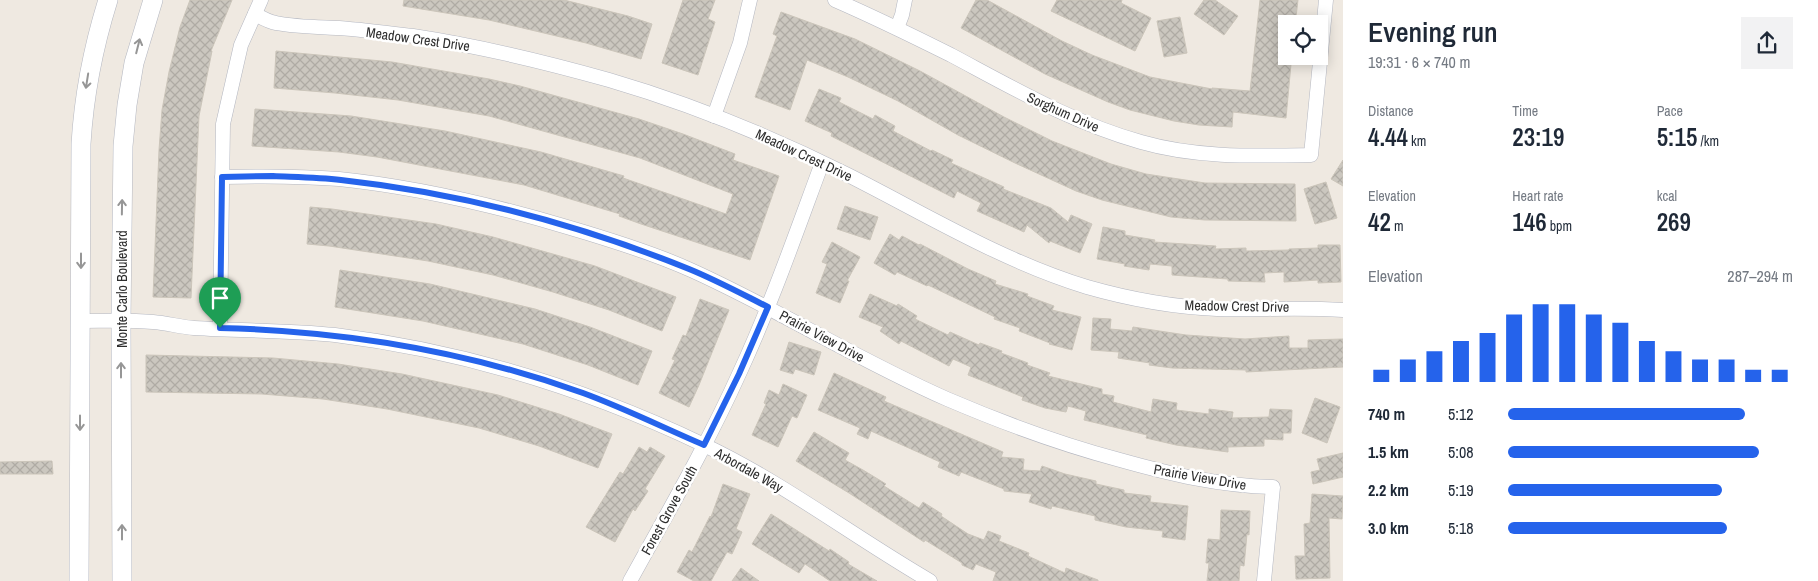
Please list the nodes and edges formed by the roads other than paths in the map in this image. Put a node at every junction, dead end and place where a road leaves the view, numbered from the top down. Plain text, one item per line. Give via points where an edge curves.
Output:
1 (108, 0) edge
2 (153, 0) edge
3 (261, 0) edge
4 (750, 0) edge
5 (835, 0) edge
6 (905, 0) edge
7 (1326, 0) edge
8 (255, 14) junction
9 (897, 28) junction
10 (714, 116) junction
11 (822, 162) junction
12 (222, 177) junction
13 (768, 307) junction
14 (1343, 310) edge
15 (81, 321) junction
16 (121, 321) junction
17 (220, 328) junction
18 (704, 445) junction
19 (79, 581) edge
20 (122, 581) edge
21 (630, 581) edge
22 (930, 581) edge
23 (1264, 581) edge

1 -> 15 main road via 90,66 82,118
16 -> 2 main road, Monte Carlo Boulevard via 127,105 139,43
3 - 8 street
4 - 10 street via 740,43
5 - 9 street, Sorghum Drive
6 - 9 street
7 - 9 street, Sorghum Drive via 1311,155 1224,155 1142,142 1064,114
8 - 10 street, Meadow Crest Drive via 276,23 416,37 493,51 612,81
8 - 12 street via 241,45 223,124
10 - 11 street, Meadow Crest Drive
11 - 13 street, Forest Grove South
11 - 14 street, Meadow Crest Drive via 996,251 1091,288 1202,308
12 - 13 street, Prairie View Drive via 340,180 418,191 507,209 600,236 681,266
12 - 17 street
13 - 18 street, Forest Grove South
13 - 23 street, Prairie View Drive via 927,390 1013,426 1078,449 1145,467 1209,482 1273,487
15 - 16 street, Arbordale Way
15 -> 19 main road
16 - 17 street, Arbordale Way
20 -> 16 main road, Monte Carlo Boulevard
17 - 18 street, Arbordale Way via 334,335 474,362 580,392
18 - 21 street, Forest Grove South
18 - 22 street, Arbordale Way via 790,493

